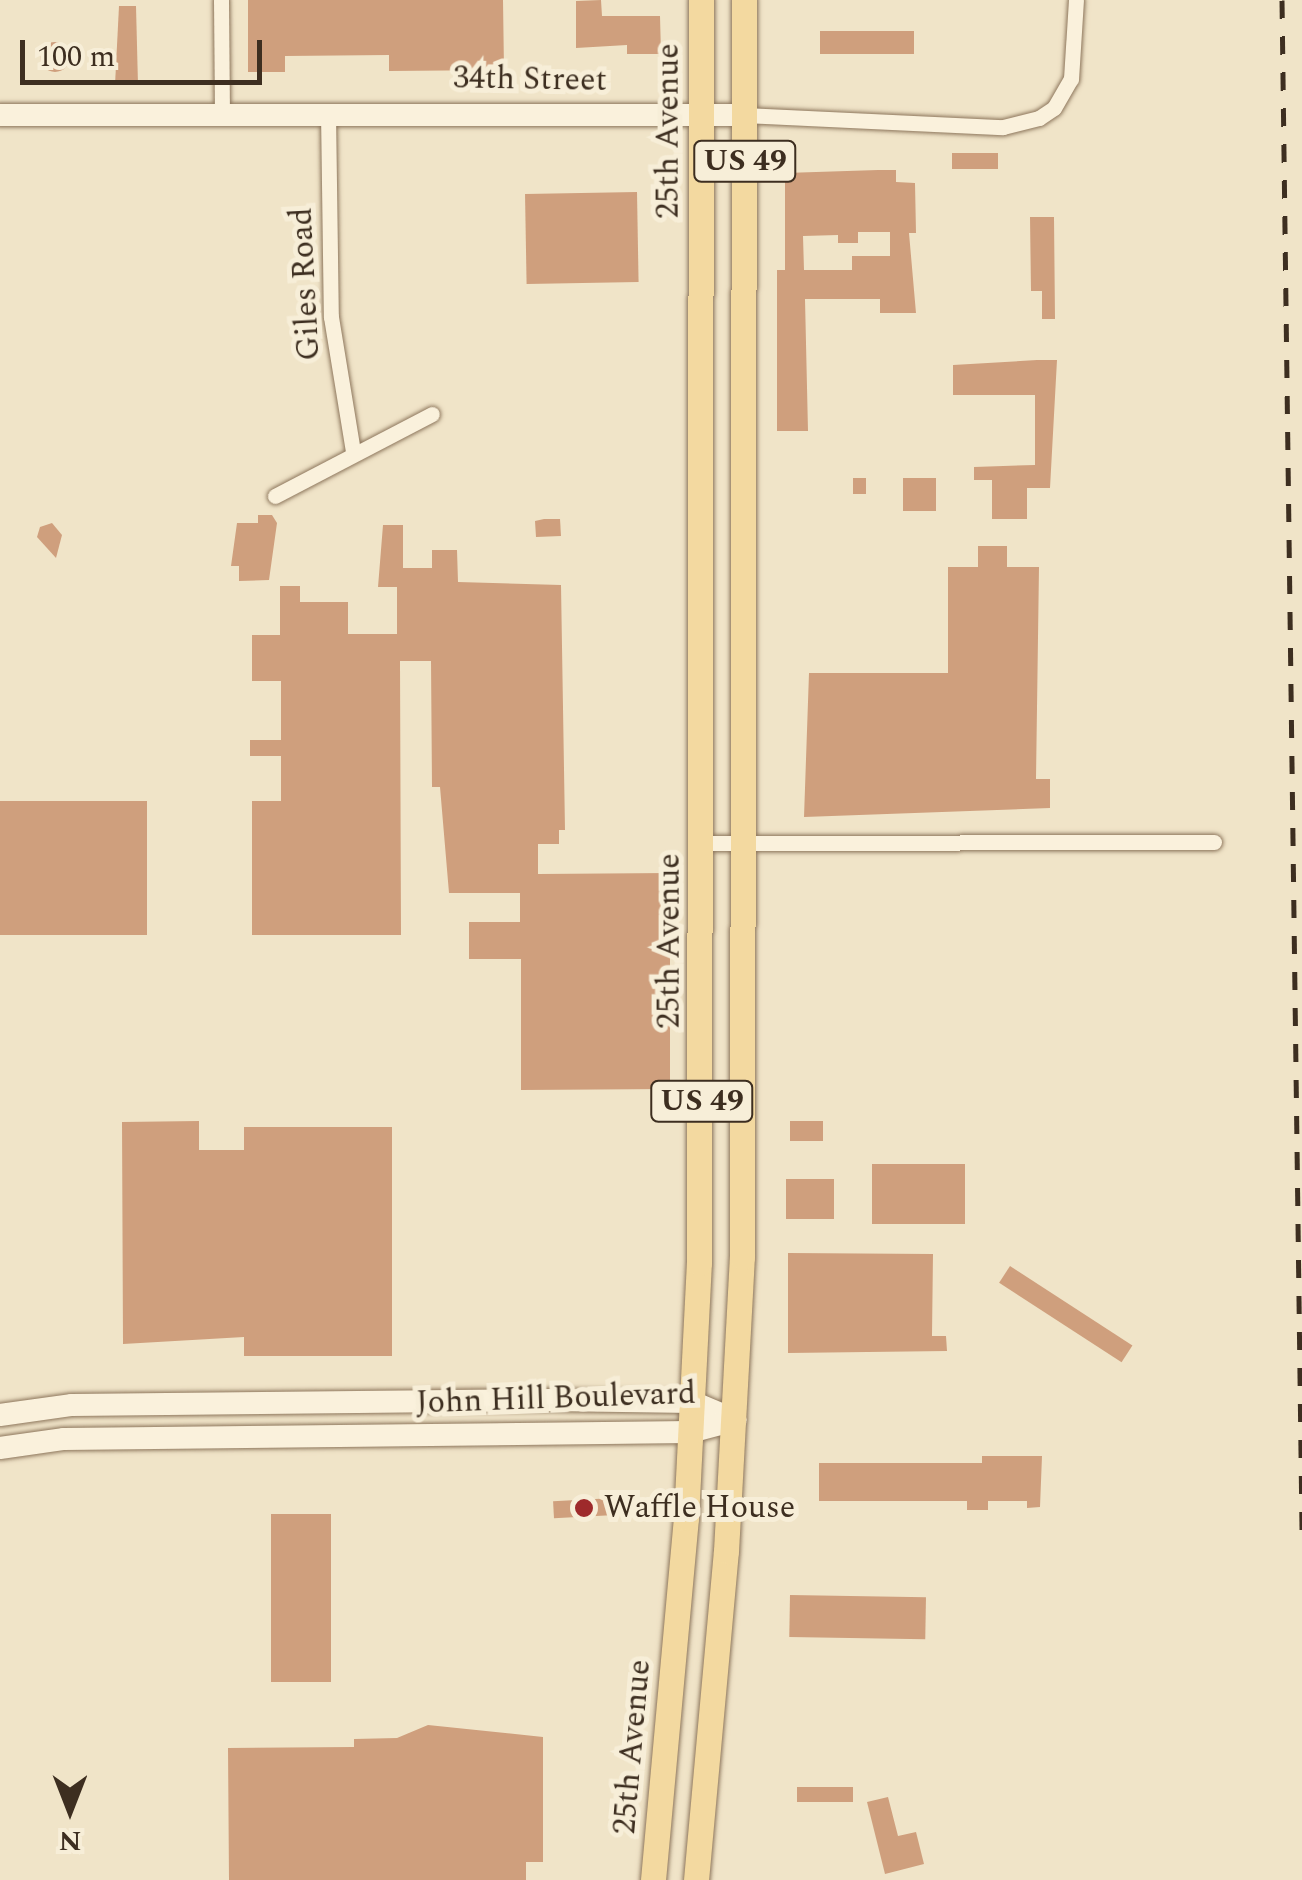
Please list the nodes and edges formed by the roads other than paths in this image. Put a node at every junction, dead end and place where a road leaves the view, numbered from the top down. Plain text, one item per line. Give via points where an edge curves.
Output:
1 (222, 0) edge
2 (701, 0) edge
3 (744, 0) edge
4 (1076, 0) edge
5 (328, 112) junction
6 (222, 113) junction
7 (0, 115) edge
8 (702, 115) junction
9 (744, 115) junction
10 (432, 414) dead end
11 (353, 451) junction
12 (275, 496) dead end
13 (1214, 842) dead end
14 (703, 843) junction
15 (746, 843) junction
16 (702, 1103) junction
17 (745, 1103) junction
18 (692, 1402) junction
19 (0, 1415) edge
20 (735, 1420) junction
21 (690, 1432) junction
22 (0, 1448) edge
23 (697, 1877) edge
24 (652, 1880) edge

1 - 6 street
2 - 8 main road, 25th Avenue / US 49
3 - 9 main road, US 49
4 - 9 street, 34th Street via 1076,61 1054,108 1004,127
5 - 6 street, 34th Street
5 - 8 street, 34th Street
5 - 11 street, Giles Road via 331,317
6 - 7 street, 34th Street
8 - 9 street, 34th Street
8 - 14 main road, 25th Avenue / US 49
9 - 15 main road, US 49
10 - 11 street
11 - 12 street
13 - 15 street
14 - 15 street
14 - 16 main road, 25th Avenue / US 49
15 - 17 main road, US 49
16 - 17 main road
16 - 18 main road, 25th Avenue / US 49
17 - 20 main road, US 49
18 - 19 street, John Hill Boulevard via 72,1405
18 - 20 street, John Hill Boulevard
18 - 21 main road, 25th Avenue / US 49
20 - 21 street, John Hill Boulevard
20 - 23 main road, US 49
21 - 22 street, John Hill Boulevard via 64,1439
21 - 24 main road, 25th Avenue / US 49

